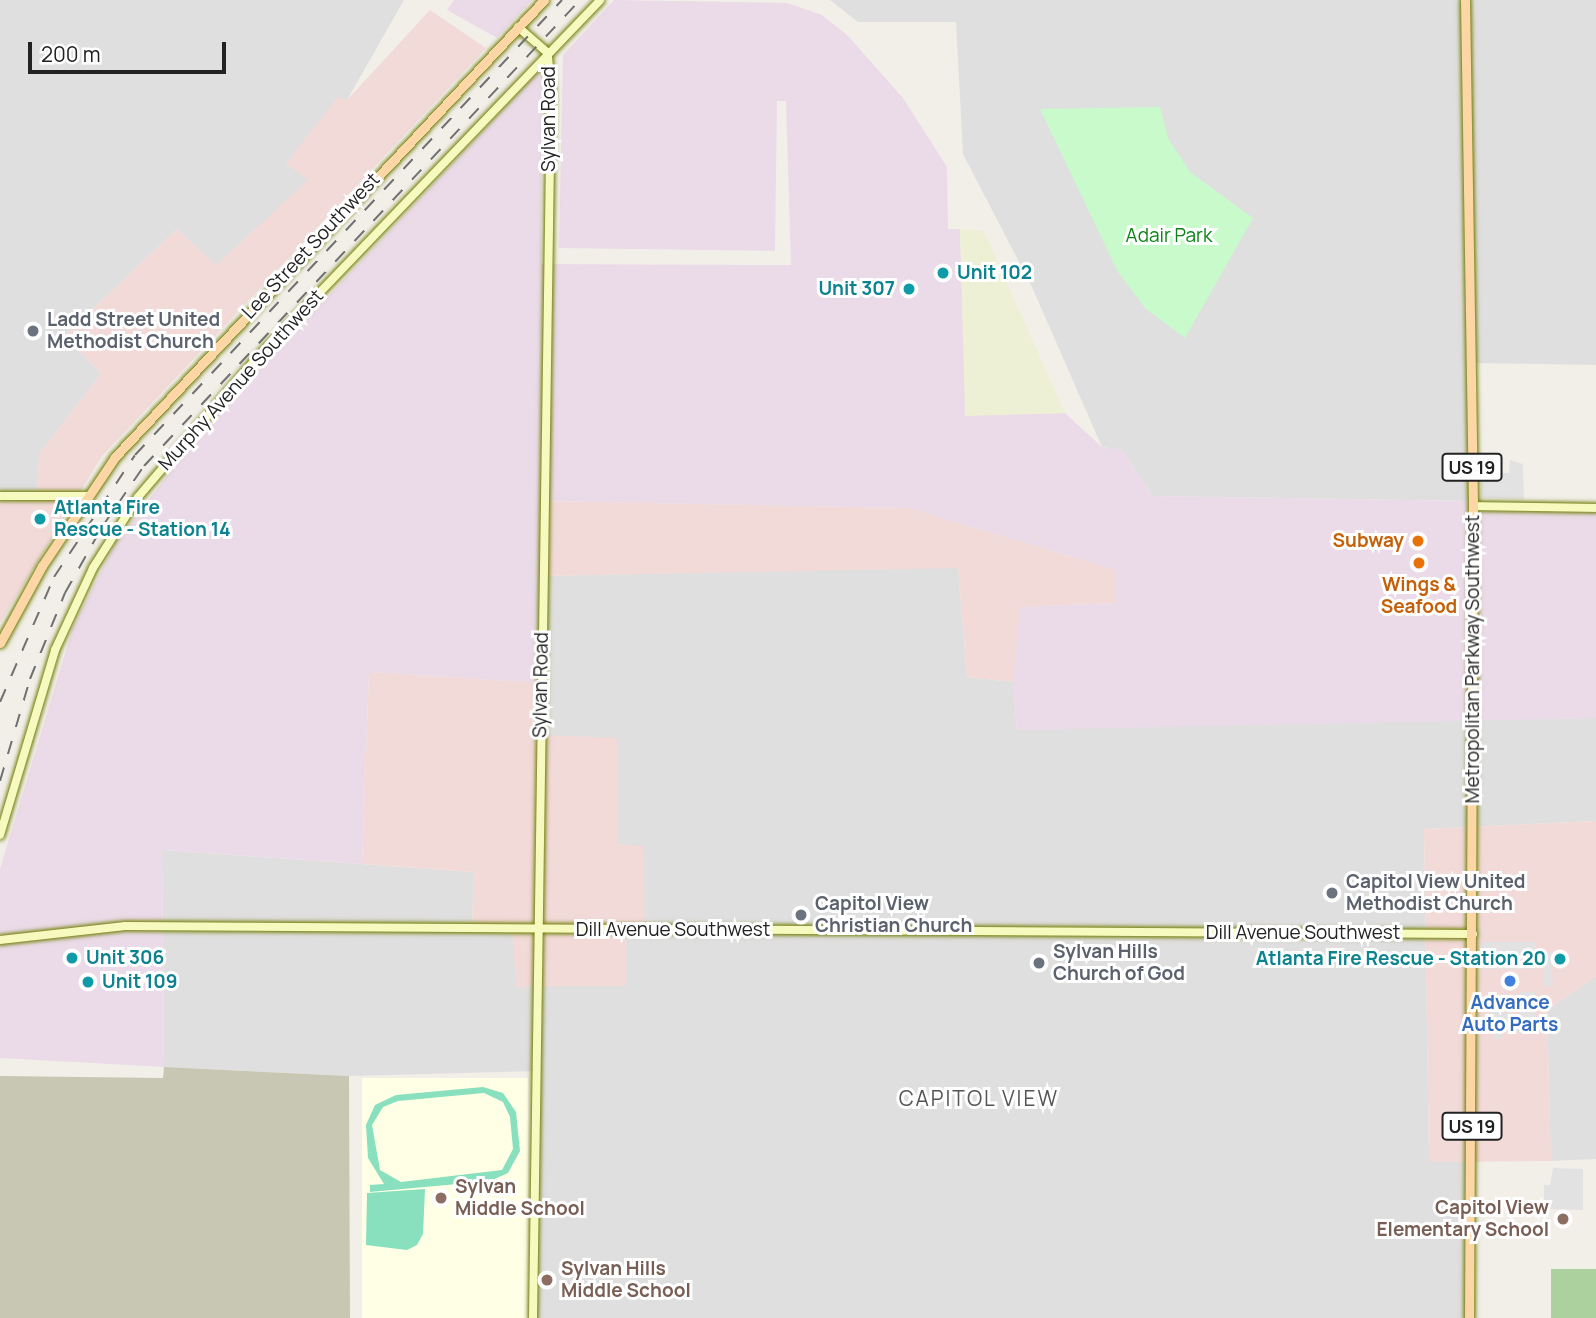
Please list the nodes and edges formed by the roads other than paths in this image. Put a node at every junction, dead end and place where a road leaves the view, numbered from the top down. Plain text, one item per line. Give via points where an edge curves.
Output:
1 (544, 0) edge
2 (600, 0) edge
3 (1465, 0) edge
4 (518, 27) junction
5 (548, 53) junction
6 (0, 496) edge
7 (87, 496) junction
8 (1473, 506) junction
9 (1596, 508) edge
10 (0, 643) edge
11 (0, 835) edge
12 (538, 930) junction
13 (1474, 934) junction
14 (0, 940) edge
15 (533, 1318) edge
16 (1469, 1318) edge

1 - 4 main road, Lee Street Southwest
2 - 5 main road, Murphy Avenue Southwest
3 - 8 main road, Metropolitan Parkway Southwest / US 19
4 - 5 main road
4 - 7 main road, Lee Street Southwest via 156,410
5 - 11 main road, Murphy Avenue Southwest via 256,359 138,496 93,568 55,650
5 - 12 main road, Sylvan Road
6 - 7 main road
7 - 10 main road, Lee Street Southwest
8 - 9 main road
8 - 13 main road, Metropolitan Parkway Southwest / US 19
12 - 13 main road, Dill Avenue Southwest
12 - 14 main road, Dill Avenue Southwest via 103,926
12 - 15 main road, Sylvan Road
13 - 16 main road, Metropolitan Parkway Southwest / US 19

